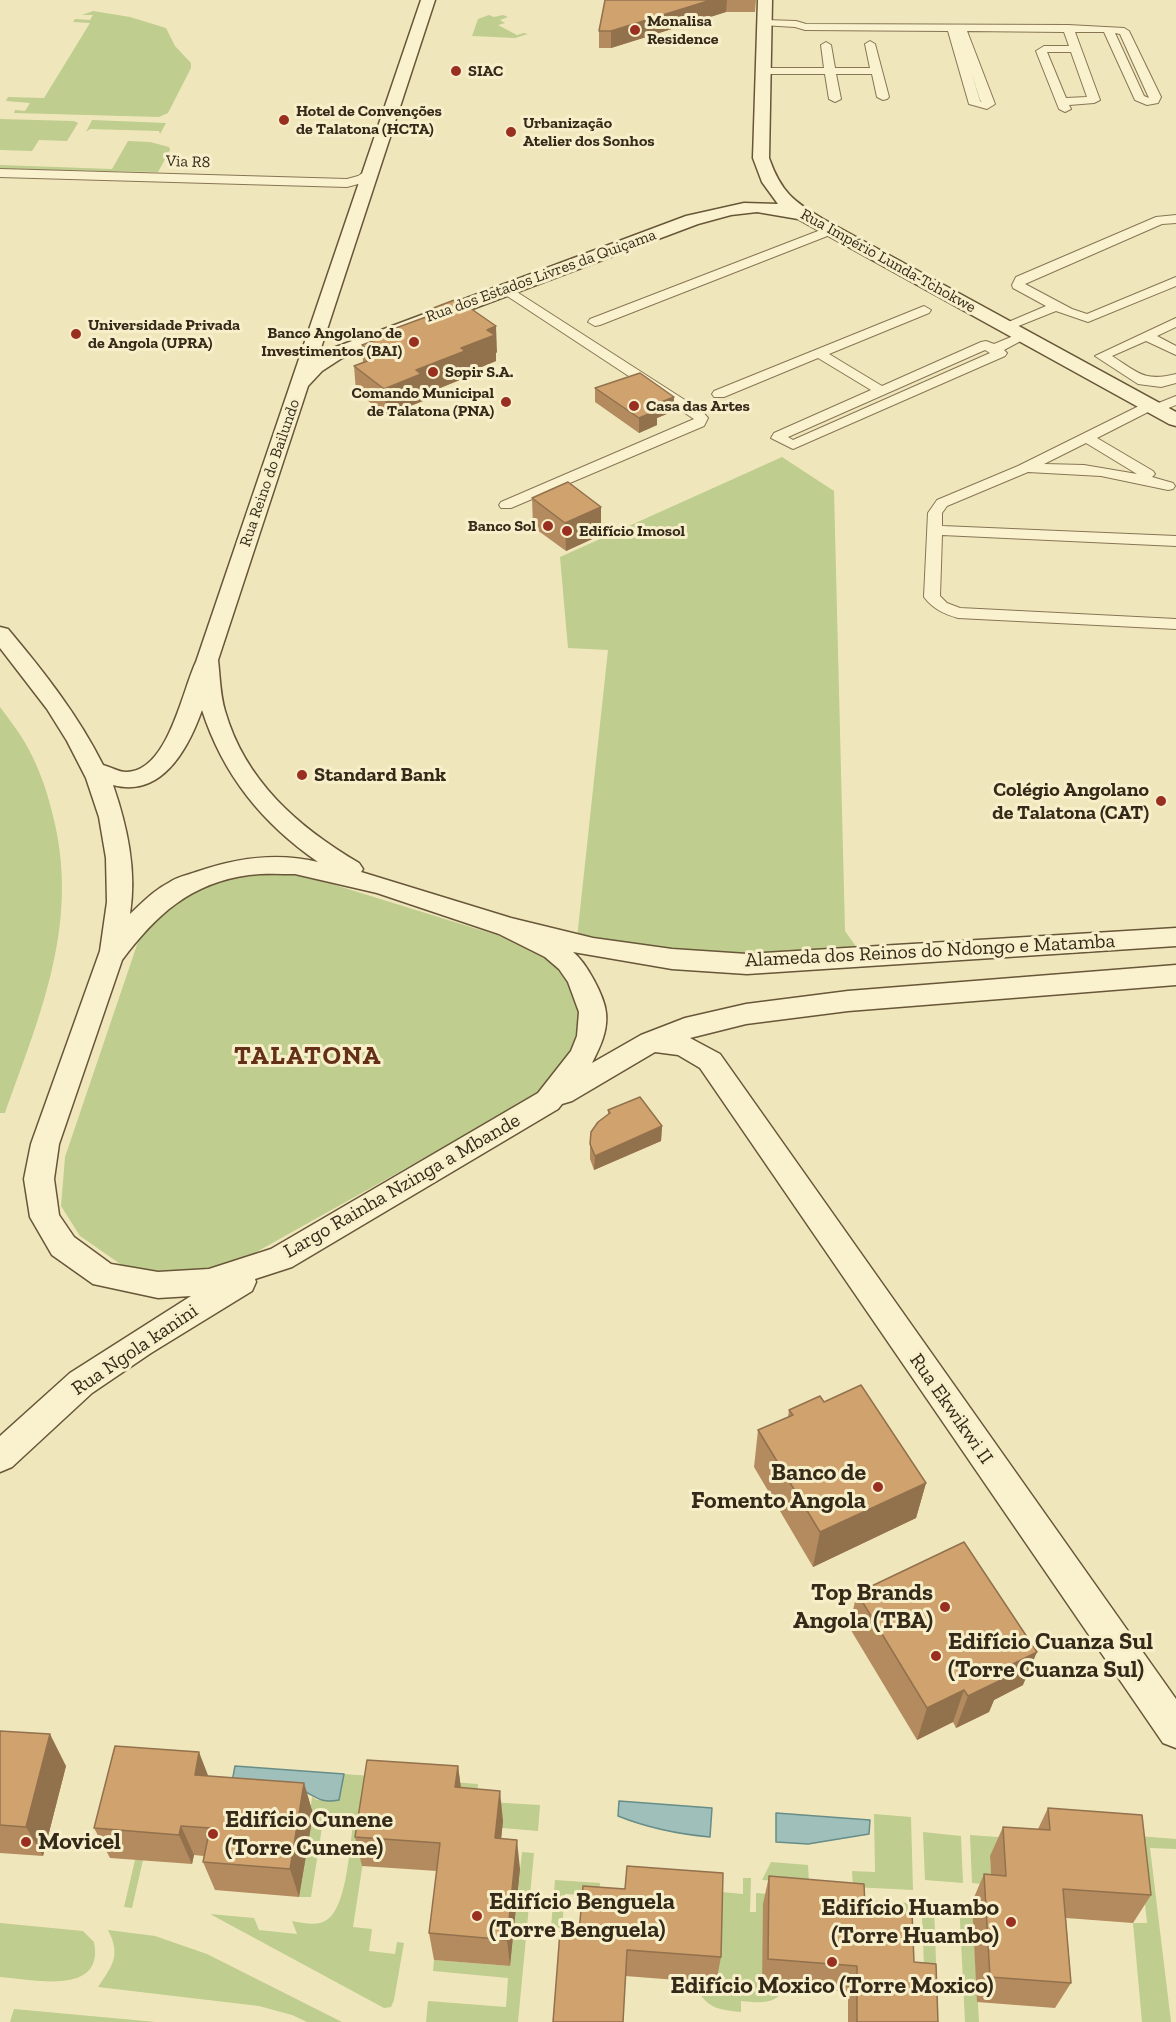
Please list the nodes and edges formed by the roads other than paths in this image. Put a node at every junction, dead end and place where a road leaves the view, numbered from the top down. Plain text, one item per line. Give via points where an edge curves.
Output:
1 (428, 0) edge
2 (765, 0) edge
3 (766, 26) junction
4 (956, 28) junction
5 (1068, 28) junction
6 (1108, 29) junction
7 (870, 44) dead end
8 (826, 45) dead end
9 (1076, 49) junction
10 (765, 71) junction
11 (877, 71) junction
12 (830, 72) junction
13 (883, 97) dead end
14 (835, 99) dead end
15 (761, 158) junction
16 (372, 171) junction
17 (0, 173) edge
18 (1176, 219) edge
19 (692, 220) junction
20 (824, 227) junction
21 (1176, 281) edge
22 (506, 289) junction
23 (1054, 307) junction
24 (924, 310) dead end
25 (595, 322) dead end
26 (1175, 323) edge
27 (1006, 326) junction
28 (1023, 336) junction
29 (1147, 336) junction
30 (994, 349) junction
31 (1176, 351) edge
32 (819, 353) junction
33 (1176, 378) edge
34 (300, 385) junction
35 (880, 390) junction
36 (719, 394) dead end
37 (1167, 410) edge
38 (1087, 438) junction
39 (1023, 469) junction
40 (1172, 488) edge
41 (506, 505) dead end
42 (933, 530) junction
43 (1176, 541) edge
44 (1176, 624) edge
45 (0, 634) edge
46 (207, 660) junction
47 (96, 771) junction
48 (381, 885) junction
49 (507, 927) junction
50 (1176, 937) edge
51 (110, 957) junction
52 (837, 960) junction
53 (1176, 975) edge
54 (848, 1001) junction
55 (746, 1014) junction
56 (651, 1042) junction
57 (727, 1087) junction
58 (548, 1101) junction
59 (281, 1258) junction
60 (0, 1457) edge
61 (1176, 1730) edge

1 - 16 main road, Rua Reino do Bailundo
2 - 3 main road, Rua Império Lunda-Tchokwe
3 - 4 street via 797,30
3 - 10 main road, Rua Império Lunda-Tchokwe
4 - 4 street via 975,104 987,106 990,104
4 - 5 street
5 - 6 street
5 - 9 street
6 - 6 street via 1139,98 1154,101 1124,31
7 - 11 street
8 - 12 street
9 - 9 street via 1094,100 1064,105 1041,49
10 - 12 street
10 - 15 main road, Rua Império Lunda-Tchokwe
11 - 12 street
11 - 13 street
12 - 14 street
15 - 19 main road, Rua dos Estados Livres da Quiçama via 761,173 754,192 743,201
15 - 20 main road, Rua Império Lunda-Tchokwe via 774,193
16 - 17 street, Via R8 via 363,179 347,183
16 - 34 main road, Rua Reino do Bailundo
18 - 23 street via 1160,220 1019,281 1022,288
19 - 20 main road, Rua dos Estados Livres da Quiçama via 757,206 792,213
19 - 22 main road, Rua dos Estados Livres da Quiçama
20 - 25 street
20 - 27 main road, Rua Império Lunda-Tchokwe
21 - 23 street via 1093,317 1076,316
22 - 34 main road, Rua dos Estados Livres da Quiçama via 335,354 315,367
22 - 41 street via 701,418 699,423
23 - 27 street
24 - 32 street
26 - 29 street
27 - 28 main road, Rua Império Lunda-Tchokwe
28 - 30 street
28 - 37 main road, Rua Império Lunda-Tchokwe
29 - 31 street
29 - 33 street via 1101,356 1143,381
30 - 35 street via 982,346
30 - 35 street via 998,355 793,445 778,438
32 - 35 street
32 - 36 street
34 - 46 main road, Rua Reino do Bailundo
37 - 38 street
38 - 39 street
38 - 40 street
39 - 40 street via 1107,471
39 - 42 street via 942,503 935,513
42 - 43 street
42 - 44 street via 932,597 958,613
45 - 47 main road via 72,725
46 - 47 main road via 175,746 156,771 127,780
46 - 48 main road, Rua Reino do Bailundo via 212,708 229,753 245,779 291,831
47 - 51 main road via 118,842 118,922
48 - 49 main road, Largo Rainha Nzinga a Mbande
48 - 51 main road, Largo Rainha Nzinga a Mbande via 295,865 249,866 223,872 180,887 158,902
49 - 52 main road, Alameda dos Reinos do Ndongo e Matamba via 593,947 672,958 747,964
49 - 58 main road, Largo Rainha Nzinga a Mbande via 568,962 593,1012 591,1036 582,1056
50 - 52 main road, Alameda dos Reinos do Ndongo e Matamba
51 - 59 main road, Largo Rainha Nzinga a Mbande via 45,1144 39,1179 45,1217 63,1246 104,1275 158,1285 209,1282
52 - 54 main road via 825,968 821,981 827,990
53 - 54 main road, Alameda dos Reinos do Ndongo e Matamba
54 - 55 main road, Alameda dos Reinos do Ndongo e Matamba
55 - 56 main road, Alameda dos Reinos do Ndongo e Matamba via 695,1025
55 - 57 main road, Rua Ekwikwi II via 715,1030 712,1040
56 - 57 main road, Rua Ekwikwi II via 677,1044 700,1053
56 - 58 main road, Alameda dos Reinos do Ndongo e Matamba
57 - 61 main road, Rua Ekwikwi II
58 - 59 main road, Largo Rainha Nzinga a Mbande
59 - 60 main road, Rua Ngola kanini via 108,1364 80,1384

